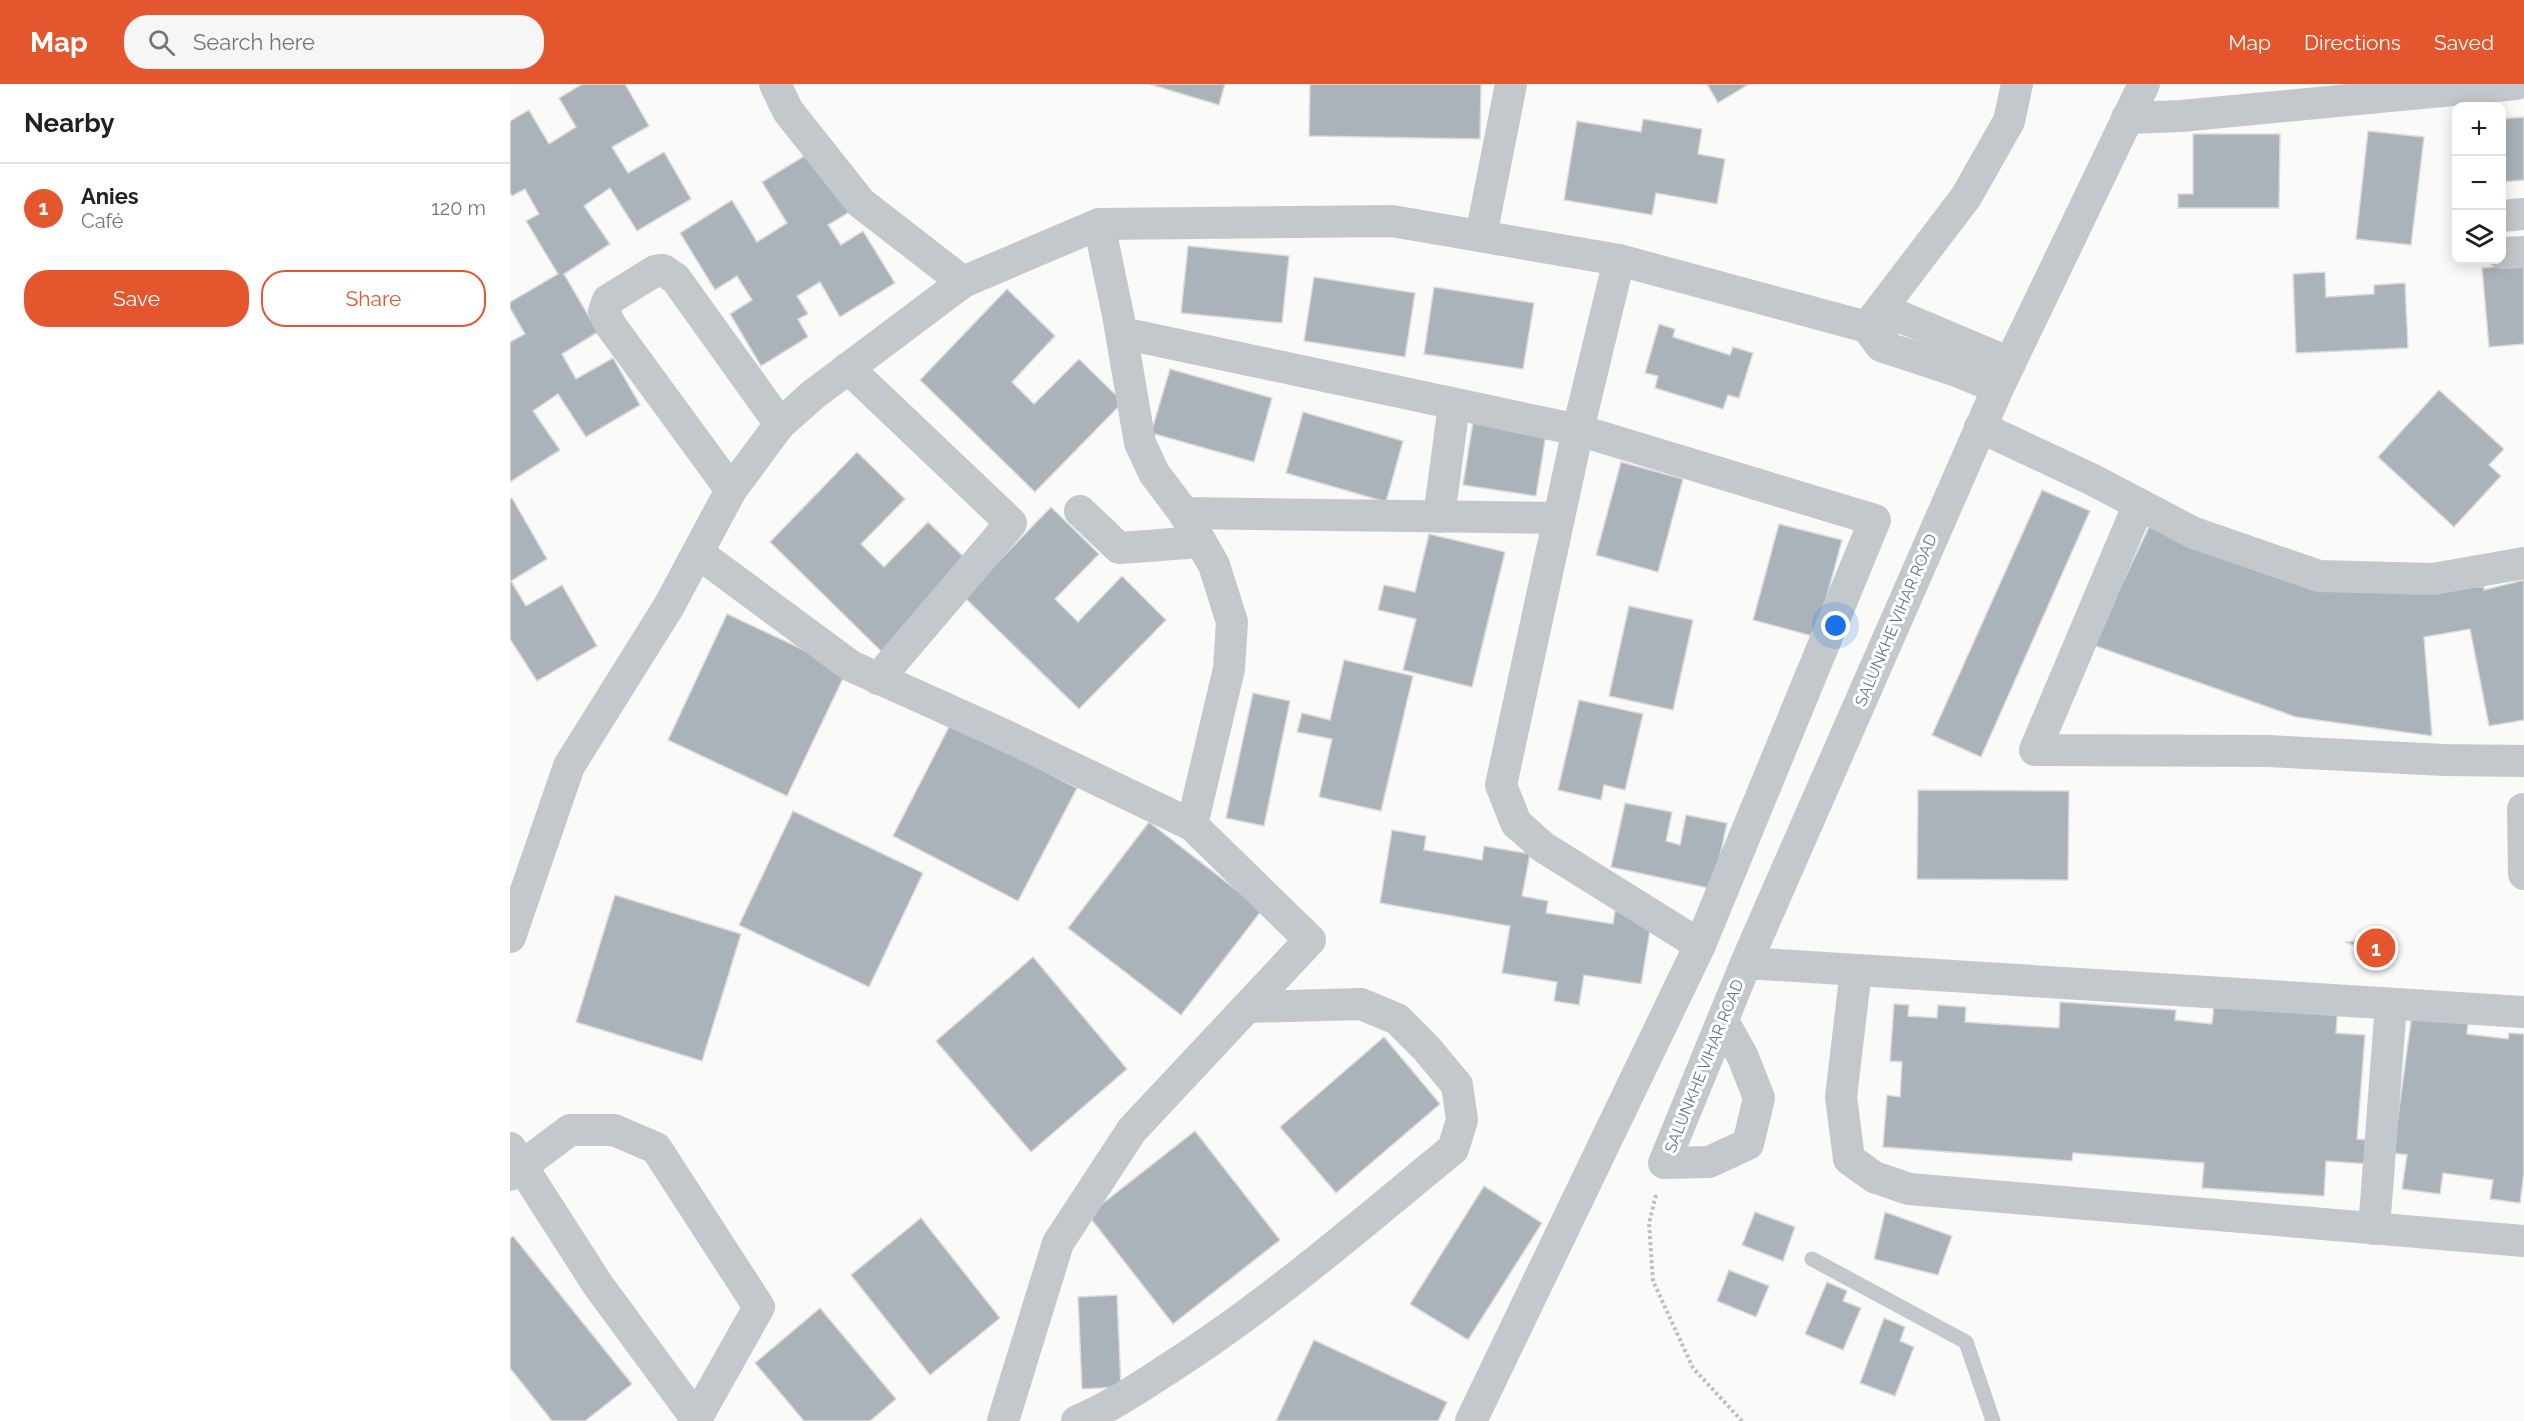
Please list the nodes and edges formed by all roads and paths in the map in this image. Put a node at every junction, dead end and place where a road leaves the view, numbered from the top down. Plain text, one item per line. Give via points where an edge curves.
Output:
1 (775, 84) edge
2 (1511, 84) edge
3 (2017, 84) edge
4 (2144, 84) edge
5 (2516, 84) edge
6 (2127, 118) junction
7 (2524, 214) edge
8 (2506, 216) edge
9 (1099, 224) junction
10 (1480, 236) junction
11 (2524, 252) edge
12 (2506, 253) edge
13 (1619, 260) junction
14 (963, 282) junction
15 (1867, 327) junction
16 (1122, 333) junction
17 (848, 368) junction
18 (2004, 375) junction
19 (1454, 405) junction
20 (780, 424) junction
21 (1980, 427) junction
22 (1578, 430) junction
23 (731, 490) junction
24 (2139, 504) junction
25 (1080, 511) dead end
26 (1184, 513) junction
27 (1440, 517) junction
28 (1559, 518) junction
29 (1201, 542) junction
30 (698, 553) junction
31 (2524, 563) edge
32 (878, 679) junction
33 (2524, 761) edge
34 (2523, 809) edge
35 (1192, 825) junction
36 (2524, 874) edge
37 (510, 937) edge
38 (1701, 945) junction
39 (1746, 963) junction
40 (1856, 970) junction
41 (2391, 1004) junction
42 (1248, 1007) junction
43 (2524, 1012) edge
44 (1723, 1021) junction
45 (514, 1163) edge
46 (1665, 1163) junction
47 (2374, 1229) junction
48 (2524, 1241) edge
49 (1812, 1258) dead end
50 (697, 1420) edge
51 (1003, 1421) edge
52 (1077, 1421) edge
53 (1471, 1421) edge
54 (1742, 1421) edge
55 (1993, 1421) edge

1 - 14 street via 788,111 861,203
2 - 10 street
3 - 15 street via 2009,121 1966,197
4 - 6 street, SALUNKHE VIHAR ROAD
5 - 6 street
6 - 18 street, SALUNKHE VIHAR ROAD
7 - 8 street
9 - 10 street via 1392,221
9 - 14 street
9 - 16 street
10 - 13 street
11 - 12 street
13 - 15 street
13 - 22 street
14 - 17 street
15 - 18 street via 1901,317
16 - 19 street
16 - 26 street via 1140,443 1154,473
17 - 20 street
17 - 32 street via 1011,523
18 - 21 street, SALUNKHE VIHAR ROAD
19 - 22 street
19 - 27 street
20 - 23 street
20 - 23 street via 676,279 663,270 655,271 608,300 604,312 611,326
21 - 24 street
21 - 39 street, SALUNKHE VIHAR ROAD
22 - 28 street
22 - 38 street via 1875,520
23 - 30 street
24 - 31 street via 2194,533 2319,576 2433,579
24 - 33 street via 2035,750 2268,751
25 - 29 street via 1119,548
26 - 27 street
26 - 29 street
27 - 28 street
28 - 38 street via 1501,785 1516,823 1543,847
29 - 35 street via 1214,565 1232,622 1229,669
30 - 32 street via 832,654
30 - 37 street via 569,766
32 - 35 street
34 - 36 street
35 - 42 street via 1310,940
38 - 53 street
39 - 40 street
39 - 44 street, SALUNKHE VIHAR ROAD
40 - 41 street
40 - 47 street via 1841,1097 1849,1159 1874,1177 1908,1189
41 - 43 street
41 - 47 street
42 - 51 street via 1132,1130 1058,1244
42 - 52 street via 1361,1004 1397,1019 1457,1085 1462,1120 1453,1149 1207,1344 1107,1408
44 - 46 street, SALUNKHE VIHAR ROAD
44 - 46 street via 1759,1098 1748,1144 1709,1162
45 - 50 street
45 - 50 street via 570,1130 614,1130 656,1148 759,1306
46 - 54 path via 1649,1222 1653,1281 1693,1368
47 - 48 street
49 - 55 lane via 1966,1341

